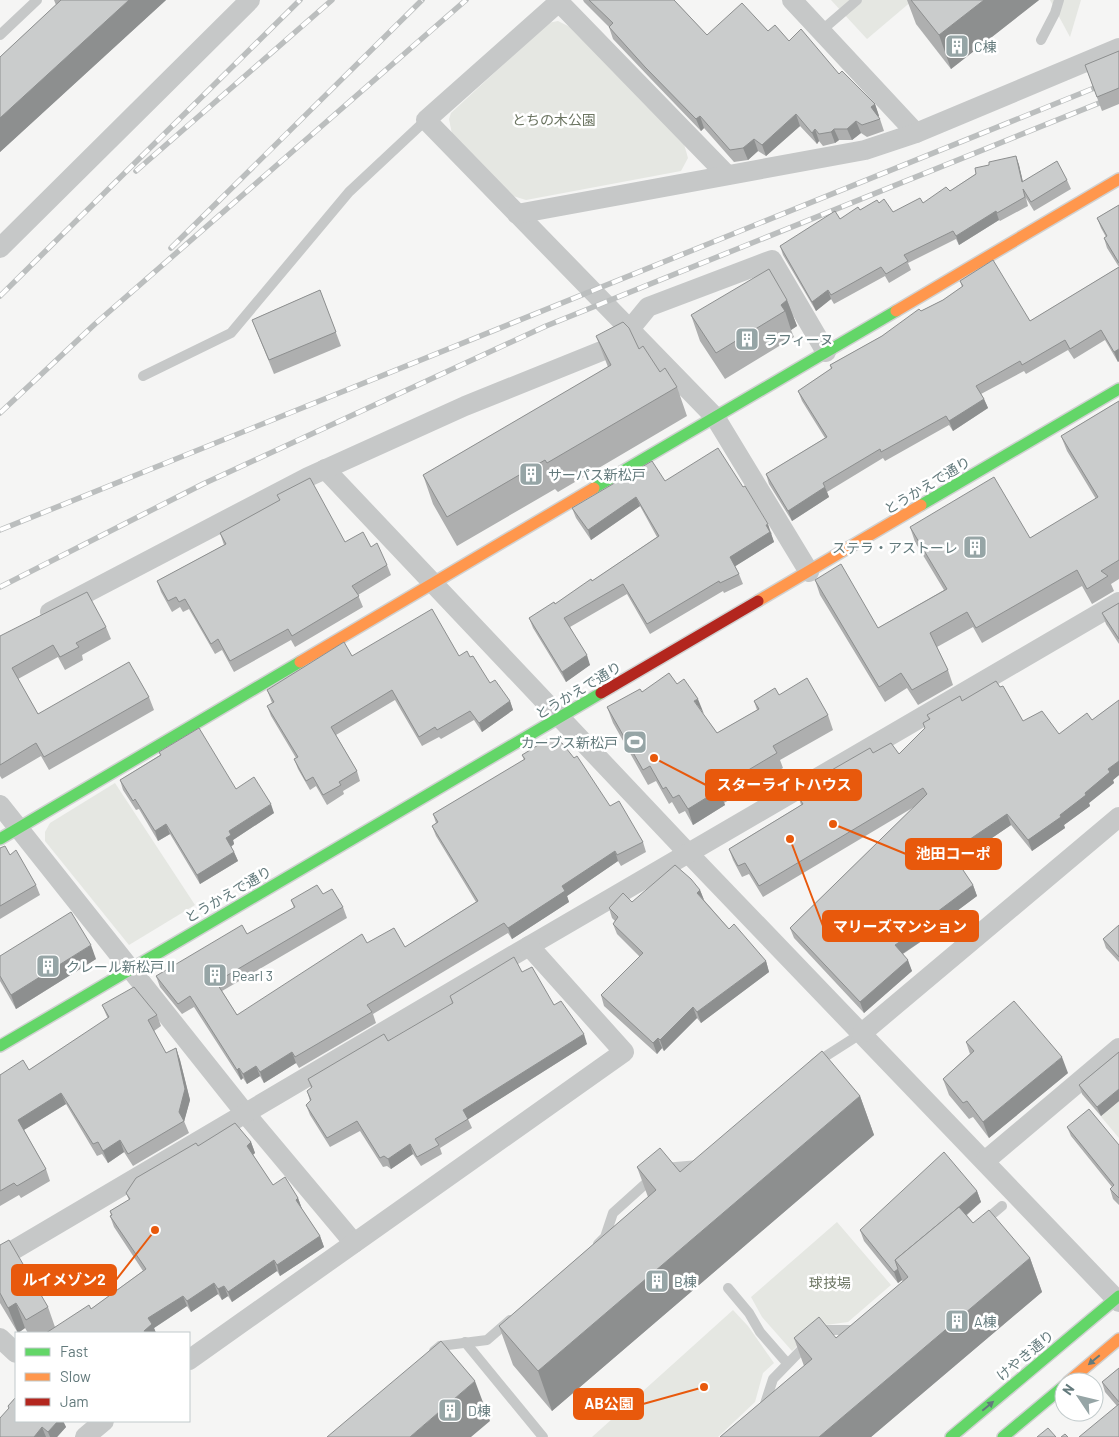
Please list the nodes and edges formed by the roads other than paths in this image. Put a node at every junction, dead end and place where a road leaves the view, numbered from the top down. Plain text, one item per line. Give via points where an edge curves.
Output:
1 (37, 0) edge
2 (250, 0) edge
3 (792, 0) edge
4 (857, 0) edge
5 (1059, 0) edge
6 (560, 1) edge
7 (821, 31) junction
8 (0, 35) edge
9 (1041, 40) dead end
10 (1119, 48) edge
11 (426, 120) junction
12 (916, 133) junction
13 (727, 175) junction
14 (1119, 179) edge
15 (517, 214) junction
16 (0, 248) edge
17 (630, 329) junction
18 (826, 352) junction
19 (143, 376) dead end
20 (1119, 389) edge
21 (715, 417) junction
22 (325, 469) junction
23 (809, 572) junction
24 (433, 583) junction
25 (1119, 602) edge
26 (34, 620) edge
27 (561, 718) junction
28 (0, 805) edge
29 (1119, 817) edge
30 (18, 828) junction
31 (0, 839) edge
32 (689, 854) junction
33 (529, 946) junction
34 (131, 968) junction
35 (862, 1033) junction
36 (0, 1046) edge
37 (1119, 1048) edge
38 (808, 1069) edge
39 (245, 1113) junction
40 (707, 1158) edge
41 (985, 1161) junction
42 (1002, 1206) dead end
43 (974, 1229) edge
44 (354, 1243) junction
45 (589, 1252) edge
46 (0, 1258) edge
47 (728, 1288) dead end
48 (1118, 1299) edge
49 (516, 1315) edge
50 (868, 1318) edge
51 (0, 1338) edge
52 (1119, 1339) edge
53 (465, 1342) junction
54 (15, 1352) edge
55 (426, 1358) edge
56 (190, 1359) edge
57 (787, 1363) junction
58 (1080, 1372) edge
59 (1054, 1394) edge
60 (756, 1417) edge
61 (543, 1437) edge
62 (951, 1437) edge
63 (1003, 1437) edge

1 - 8 lane
2 - 16 street
3 - 7 street
4 - 7 lane
5 - 9 lane
6 - 11 street
6 - 13 street
7 - 12 street
10 - 12 street
11 - 15 street
11 - 19 lane via 349,192 232,333
12 - 13 street via 865,150
13 - 15 street
14 - 18 street
15 - 17 street
17 - 18 street via 648,307 772,260
17 - 21 street
17 - 22 street via 609,348 465,406
18 - 21 street
20 - 23 street, とうかえで通り
21 - 23 street
21 - 24 street
22 - 24 street
22 - 26 street
23 - 27 street, とうかえで通り
24 - 27 street
24 - 30 street
25 - 32 street
27 - 32 street
27 - 34 street, とうかえで通り
28 - 30 street
29 - 35 street
30 - 31 street
30 - 34 street
32 - 33 street
32 - 35 street
33 - 39 street
33 - 44 street via 624,1052
34 - 36 street, とうかえで通り
34 - 39 street
35 - 38 lane via 822,1056
35 - 41 street
37 - 41 street
39 - 44 street
39 - 46 street
40 - 45 lane via 700,1165 663,1168 613,1213 605,1237
41 - 48 street
42 - 43 lane
44 - 56 street
47 - 57 lane
62 -> 48 street, けやき通り
49 - 53 lane via 486,1340
50 - 57 lane via 853,1330 821,1330
51 - 54 street
52 -> 58 street
53 - 55 lane via 440,1346
53 - 61 lane
57 - 60 lane via 773,1379 763,1411
59 - 63 street

